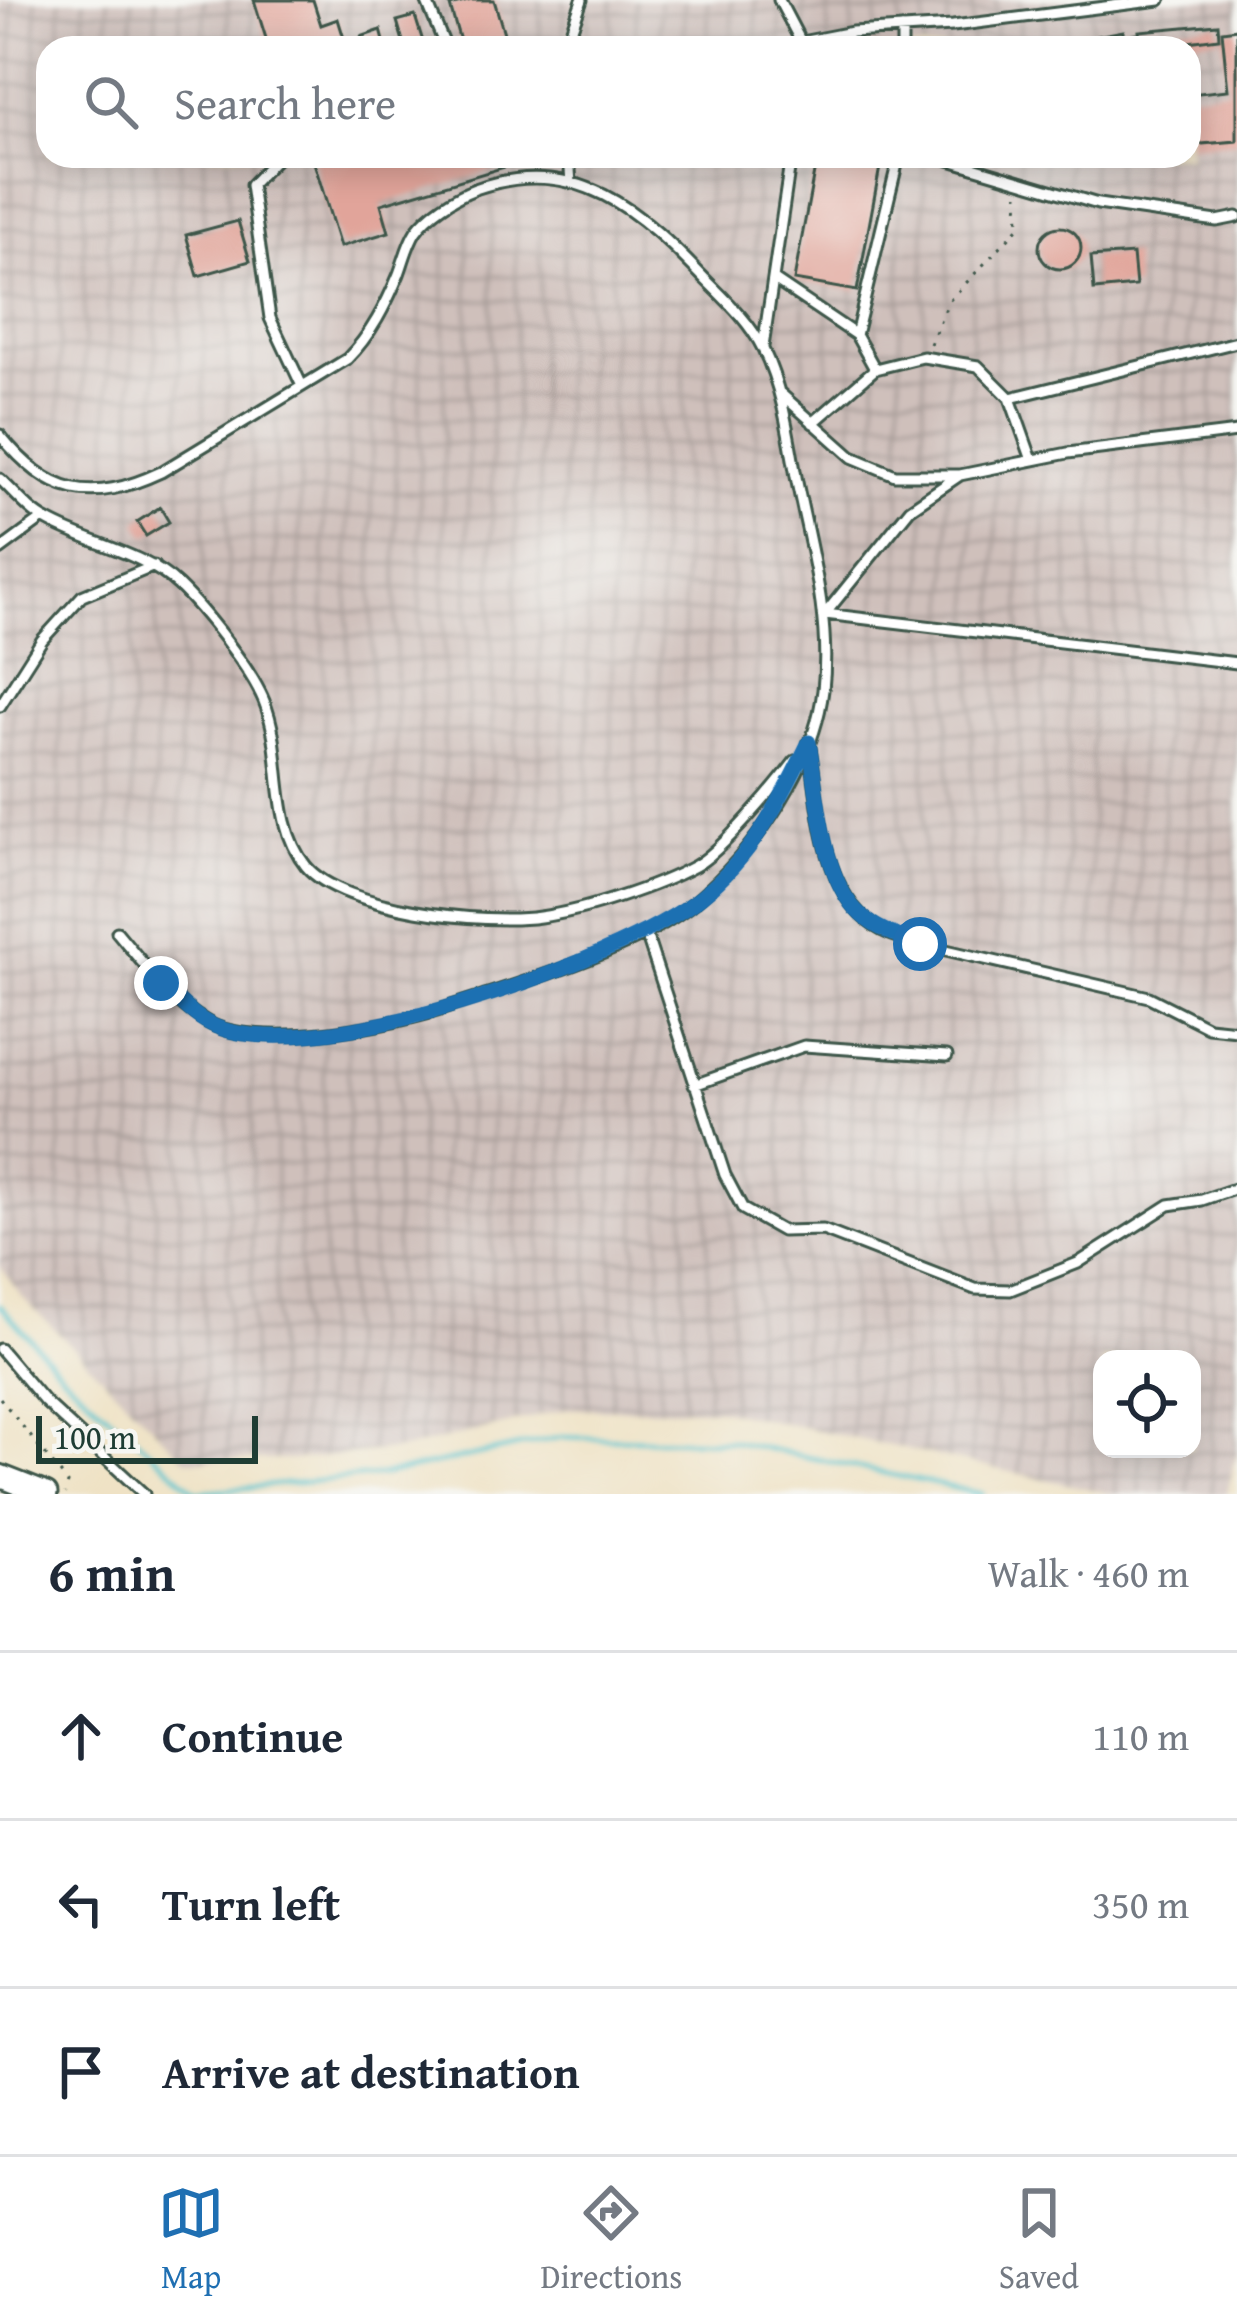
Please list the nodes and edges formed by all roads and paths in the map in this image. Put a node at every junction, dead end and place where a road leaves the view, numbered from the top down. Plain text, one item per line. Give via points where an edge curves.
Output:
1 (426, 0) edge
2 (582, 0) edge
3 (779, 0) edge
4 (1160, 0) edge
5 (1077, 5) edge
6 (902, 29) junction
7 (441, 36) edge
8 (569, 36) edge
9 (797, 36) edge
10 (836, 36) edge
11 (902, 36) edge
12 (267, 168) edge
13 (570, 168) edge
14 (788, 168) edge
15 (896, 168) edge
16 (977, 168) edge
17 (1018, 180) junction
18 (571, 183) junction
19 (1237, 217) edge
20 (773, 278) junction
21 (856, 335) junction
22 (1237, 342) edge
23 (763, 348) junction
24 (923, 357) junction
25 (875, 369) junction
26 (302, 386) junction
27 (779, 392) junction
28 (1010, 398) junction
29 (813, 423) junction
30 (1237, 432) edge
31 (0, 435) edge
32 (1032, 460) junction
33 (960, 475) junction
34 (0, 479) edge
35 (42, 519) junction
36 (0, 550) edge
37 (154, 566) junction
38 (825, 614) junction
39 (1237, 663) edge
40 (0, 706) edge
41 (809, 742) junction
42 (117, 932) dead end
43 (646, 934) junction
44 (1237, 1030) edge
45 (947, 1056) dead end
46 (694, 1085) junction
47 (1237, 1188) edge
48 (0, 1349) edge
49 (0, 1398) edge
50 (0, 1476) edge
51 (46, 1494) edge
52 (65, 1494) edge
53 (144, 1494) edge

1 - 7 lane
2 - 8 lane
3 - 9 lane
4 - 5 lane
5 - 6 lane
6 - 10 lane
6 - 11 lane
12 - 26 lane via 251,184 258,247 270,318
13 - 18 lane
14 - 20 lane
15 - 21 lane
16 - 17 lane
17 - 19 lane via 1099,204
17 - 24 path via 1019,226 949,301
18 - 23 lane via 625,204 664,236
18 - 26 lane via 497,185 442,206 416,232 365,341
20 - 21 lane
20 - 23 lane
21 - 25 lane
22 - 28 lane
23 - 27 lane
24 - 25 lane
24 - 28 lane via 978,367
25 - 29 lane
26 - 31 lane via 161,472 103,491 73,492 48,481
27 - 29 lane
27 - 38 lane
28 - 32 lane
29 - 33 lane via 852,457 896,475
30 - 32 lane
32 - 33 lane
33 - 38 lane via 910,509
34 - 35 lane
35 - 36 lane
35 - 37 lane
37 - 40 lane via 82,596
37 - 41 lane via 222,637 264,700 286,834 308,869 338,892 376,904 539,918 649,886 700,864
38 - 39 lane
38 - 41 lane via 823,692
41 - 43 lane via 768,826 704,896
41 - 44 lane via 836,880 857,913 883,931 1149,997 1208,1027
42 - 43 lane via 208,1024 250,1035 424,1016
43 - 46 lane
45 - 46 lane via 804,1046
46 - 47 lane via 743,1209 782,1231 823,1230 975,1289 1010,1290 1078,1263 1169,1205
48 - 53 lane
49 - 52 path via 68,1483
50 - 51 street

